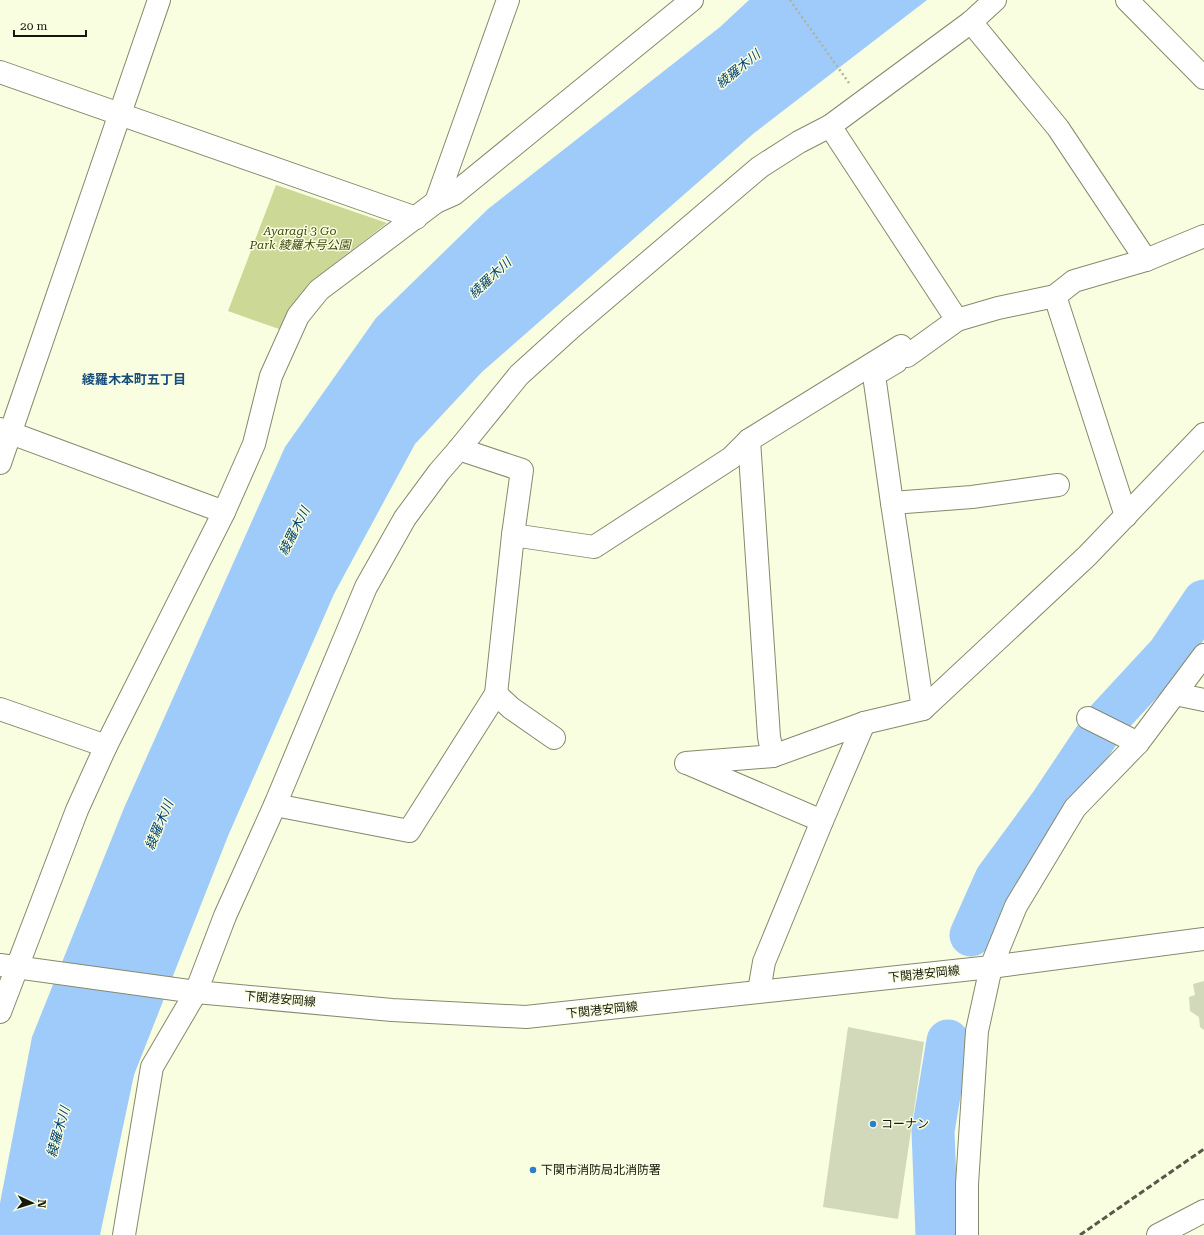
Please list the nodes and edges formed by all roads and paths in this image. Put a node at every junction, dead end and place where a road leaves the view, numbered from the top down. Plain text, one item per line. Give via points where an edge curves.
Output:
1 (159, 0) edge
2 (508, 0) edge
3 (692, 0) edge
4 (790, 0) edge
5 (994, 0) edge
6 (1127, 0) edge
7 (971, 22) junction
8 (0, 72) edge
9 (1204, 78) edge
10 (863, 102) junction
11 (122, 113) junction
12 (830, 126) junction
13 (436, 202) junction
14 (416, 218) junction
15 (1204, 236) edge
16 (1146, 260) junction
17 (1055, 296) junction
18 (957, 320) junction
19 (907, 356) junction
20 (5, 431) edge
21 (1204, 434) edge
22 (748, 440) junction
23 (459, 449) junction
24 (0, 462) edge
25 (1058, 485) dead end
26 (892, 503) junction
27 (224, 512) junction
28 (1126, 516) junction
29 (513, 536) junction
30 (1204, 655) edge
31 (496, 694) junction
32 (1175, 694) junction
33 (1204, 700) edge
34 (0, 709) edge
35 (923, 709) junction
36 (1088, 718) dead end
37 (864, 723) junction
38 (554, 738) dead end
39 (1138, 743) junction
40 (106, 746) junction
41 (773, 756) junction
42 (275, 805) junction
43 (822, 821) junction
44 (1204, 939) edge
45 (16, 967) edge
46 (991, 967) junction
47 (188, 990) junction
48 (759, 991) junction
49 (0, 1012) edge
50 (1204, 1211) edge
51 (124, 1235) edge
52 (967, 1235) edge
53 (1158, 1235) edge

1 - 11 street
2 - 13 street
3 - 13 street via 454,194
4 - 10 path
5 - 7 street
6 - 9 street
7 - 10 street
7 - 16 street via 1058,128
8 - 11 street
10 - 12 street
11 - 14 street
11 - 20 street
12 - 18 street
12 - 23 street via 760,167 578,322 518,375
13 - 14 street
14 - 27 street via 319,290 298,316 271,376 254,444
15 - 16 street
16 - 17 street via 1074,281
17 - 18 street
17 - 28 street
18 - 19 street
19 - 22 street via 901,346
19 - 26 street via 874,375
20 - 24 street
20 - 27 street
21 - 28 street
22 - 29 street via 731,458 594,548
22 - 41 street via 769,737
23 - 29 street via 522,470
23 - 42 street via 405,518 366,587
25 - 26 street via 972,497
26 - 35 street
27 - 40 street
28 - 35 street via 1087,556
29 - 31 street
30 - 32 street
31 - 38 street via 511,708
31 - 42 street via 409,831
32 - 33 street
32 - 39 street
34 - 40 street
35 - 37 street
36 - 39 street
37 - 41 street
37 - 43 street
39 - 46 street via 1075,808 1016,906
40 - 45 street via 77,810
41 - 43 street via 686,763
42 - 47 street
43 - 48 street via 764,962
44 - 46 street, 下関港安岡線
45 - 47 street, 下関港安岡線
45 - 49 street
46 - 48 street, 下関港安岡線
46 - 52 street via 977,1031 967,1184
47 - 48 street, 下関港安岡線 via 392,1010 526,1017
47 - 51 street via 152,1067
50 - 53 street

